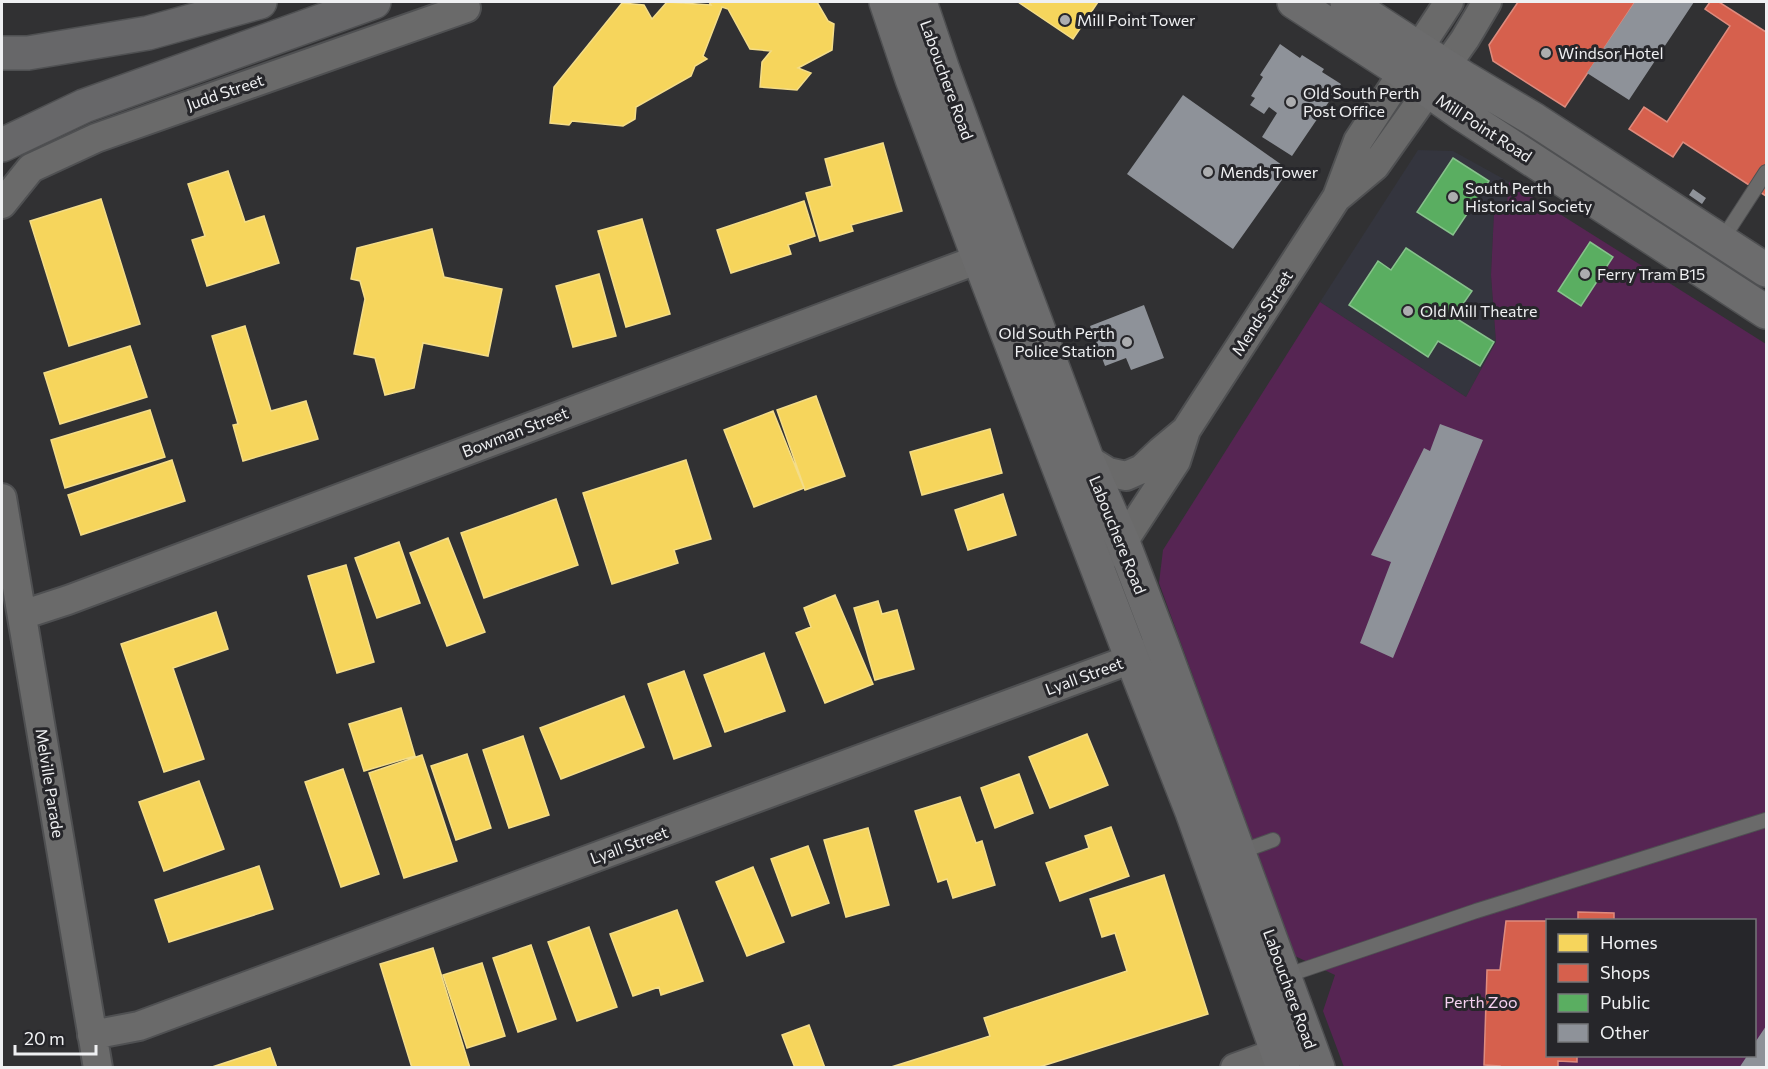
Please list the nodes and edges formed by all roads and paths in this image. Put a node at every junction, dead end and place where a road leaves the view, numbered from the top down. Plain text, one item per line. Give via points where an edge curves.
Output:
1 (259, 2) edge
2 (374, 2) edge
3 (886, 2) edge
4 (920, 2) edge
5 (1294, 2) edge
6 (1347, 2) edge
7 (1449, 2) edge
8 (1487, 2) edge
9 (466, 8) dead end
10 (2, 53) edge
11 (1423, 69) junction
12 (2, 144) edge
13 (1767, 172) edge
14 (2, 204) edge
15 (1722, 240) junction
16 (993, 253) junction
17 (1767, 270) edge
18 (1767, 312) edge
19 (1186, 430) junction
20 (1087, 459) junction
21 (1126, 476) junction
22 (2, 498) edge
23 (1106, 501) junction
24 (1083, 530) junction
25 (1123, 542) junction
26 (1096, 563) junction
27 (22, 615) junction
28 (1163, 647) junction
29 (1132, 659) junction
30 (1767, 820) edge
31 (1273, 840) dead end
32 (1240, 852) junction
33 (1286, 976) junction
34 (92, 1035) junction
35 (1313, 1054) edge
36 (1281, 1060) edge
37 (98, 1068) edge
38 (1235, 1068) edge

1 - 10 highway via 148,33 28,53
2 - 12 highway via 84,106
3 - 16 main road, Labouchere Road via 912,79
4 - 16 main road, Labouchere Road via 943,70
5 - 11 main road, Mill Point Road
6 - 11 main road, Mill Point Road
7 - 11 street, Mends Street
8 - 11 street, Mends Street via 1465,39
9 - 14 street, Judd Street via 96,138 31,168
11 - 15 main road, Mill Point Road via 1534,120
11 - 18 main road, Mill Point Road
11 - 19 street, Mends Street via 1358,141 1338,197
13 - 15 lane
15 - 17 main road, Mill Point Road
16 - 20 main road, Labouchere Road
16 - 24 main road, Labouchere Road
16 - 27 street, Bowman Street
19 - 21 street, Mends Street via 1142,469
19 - 25 street, Mends Street via 1176,461
20 - 21 street via 1108,472
20 - 23 main road, Labouchere Road
21 - 23 street, Mends Street
22 - 27 street, Melville Parade
23 - 24 street, Mends Street
23 - 25 main road, Labouchere Road
24 - 26 main road, Labouchere Road
25 - 26 street, Mends Street
25 - 28 main road, Labouchere Road
26 - 29 main road, Labouchere Road
27 - 34 street, Melville Parade
28 - 29 street, Lyall Street
28 - 32 main road, Labouchere Road
29 - 34 street, Lyall Street via 139,1026
29 - 36 main road, Labouchere Road
30 - 33 lane via 1476,911
31 - 32 lane
32 - 33 main road, Labouchere Road
33 - 35 main road, Labouchere Road
34 - 37 street, Melville Parade
35 - 36 street
36 - 38 street

